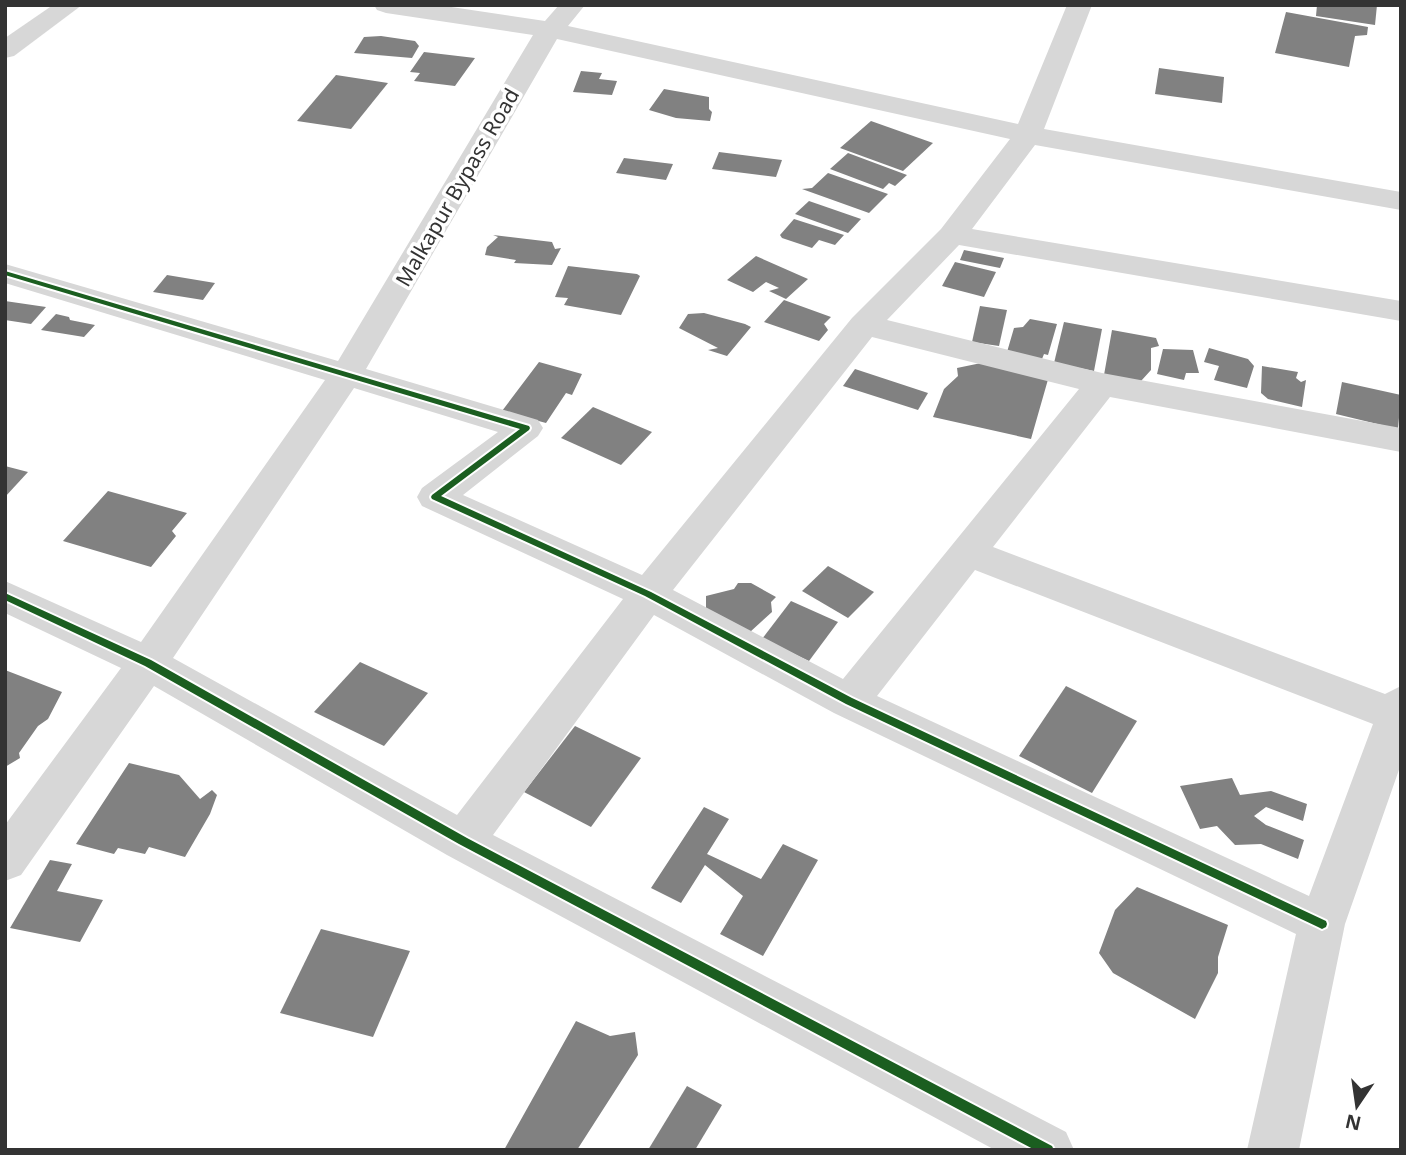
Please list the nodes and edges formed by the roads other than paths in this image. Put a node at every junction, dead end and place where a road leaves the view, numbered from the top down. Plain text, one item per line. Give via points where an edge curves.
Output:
1 (70, 5) edge
2 (386, 5) edge
3 (573, 5) edge
4 (1080, 5) edge
5 (551, 30) junction
6 (5, 50) edge
7 (1028, 135) junction
8 (1401, 201) edge
9 (952, 234) junction
10 (5, 272) edge
11 (1401, 311) edge
12 (864, 325) junction
13 (347, 373) junction
14 (1102, 384) junction
15 (1401, 440) edge
16 (967, 552) junction
17 (648, 594) junction
18 (5, 596) edge
19 (148, 663) junction
20 (849, 701) junction
21 (1399, 709) edge
22 (463, 841) junction
23 (5, 861) edge
24 (1322, 924) junction
25 (1048, 1150) edge
26 (1273, 1150) edge

1 - 6 street
2 - 5 street
3 - 5 street, Malkapur Bypass Road
4 - 7 street
5 - 7 street
5 - 13 street, Malkapur Bypass Road
7 - 8 street
7 - 9 street
9 - 11 street
9 - 12 street
10 - 13 street
12 - 14 street
12 - 17 street
13 - 17 street via 527,428 435,497
13 - 19 street, Malkapur Bypass Road
14 - 15 street
14 - 16 street
16 - 20 street
16 - 21 street
17 - 20 street
17 - 22 street
18 - 19 street
19 - 22 street
19 - 23 street, Malkapur Bypass Road
20 - 24 street
21 - 24 street
22 - 25 street
24 - 26 street

